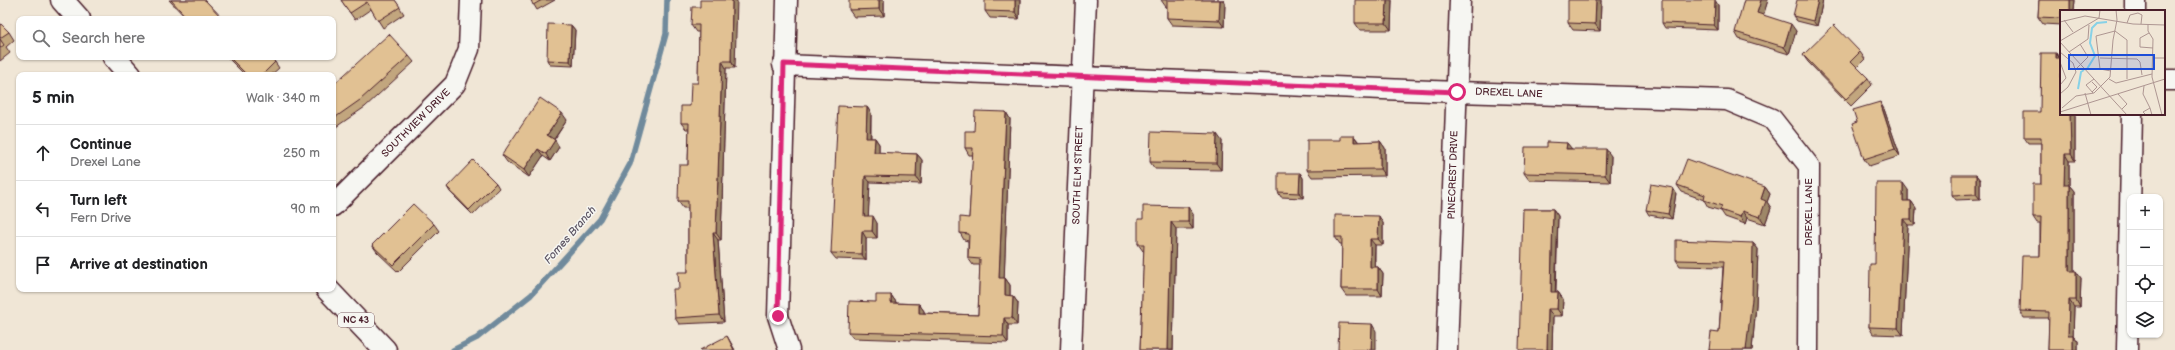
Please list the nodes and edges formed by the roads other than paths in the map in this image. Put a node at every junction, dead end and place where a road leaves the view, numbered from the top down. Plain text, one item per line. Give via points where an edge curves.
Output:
1 (62, 0) edge
2 (471, 0) edge
3 (786, 0) edge
4 (1086, 0) edge
5 (1460, 0) edge
6 (76, 16) edge
7 (117, 60) edge
8 (784, 64) junction
9 (127, 72) edge
10 (1082, 77) junction
11 (1457, 92) junction
12 (2132, 115) edge
13 (336, 203) edge
14 (330, 292) edge
15 (385, 350) edge
16 (789, 350) edge
17 (1071, 350) edge
18 (1446, 350) edge
19 (1808, 350) edge
20 (2127, 350) edge

1 - 6 main road
2 - 13 street, SOUTHVIEW DRIVE via 469,49 455,84
3 - 8 street
4 - 10 street, SOUTH ELM STREET
5 - 11 street, PINECREST DRIVE
7 - 9 main road
8 - 10 street, DREXEL LANE
8 - 16 street via 778,316
10 - 11 street, DREXEL LANE
10 - 17 street, SOUTH ELM STREET
11 - 18 street, PINECREST DRIVE
11 - 19 street, DREXEL LANE via 1727,100 1772,119 1809,166
12 - 20 street
14 - 15 main road, NC 43

